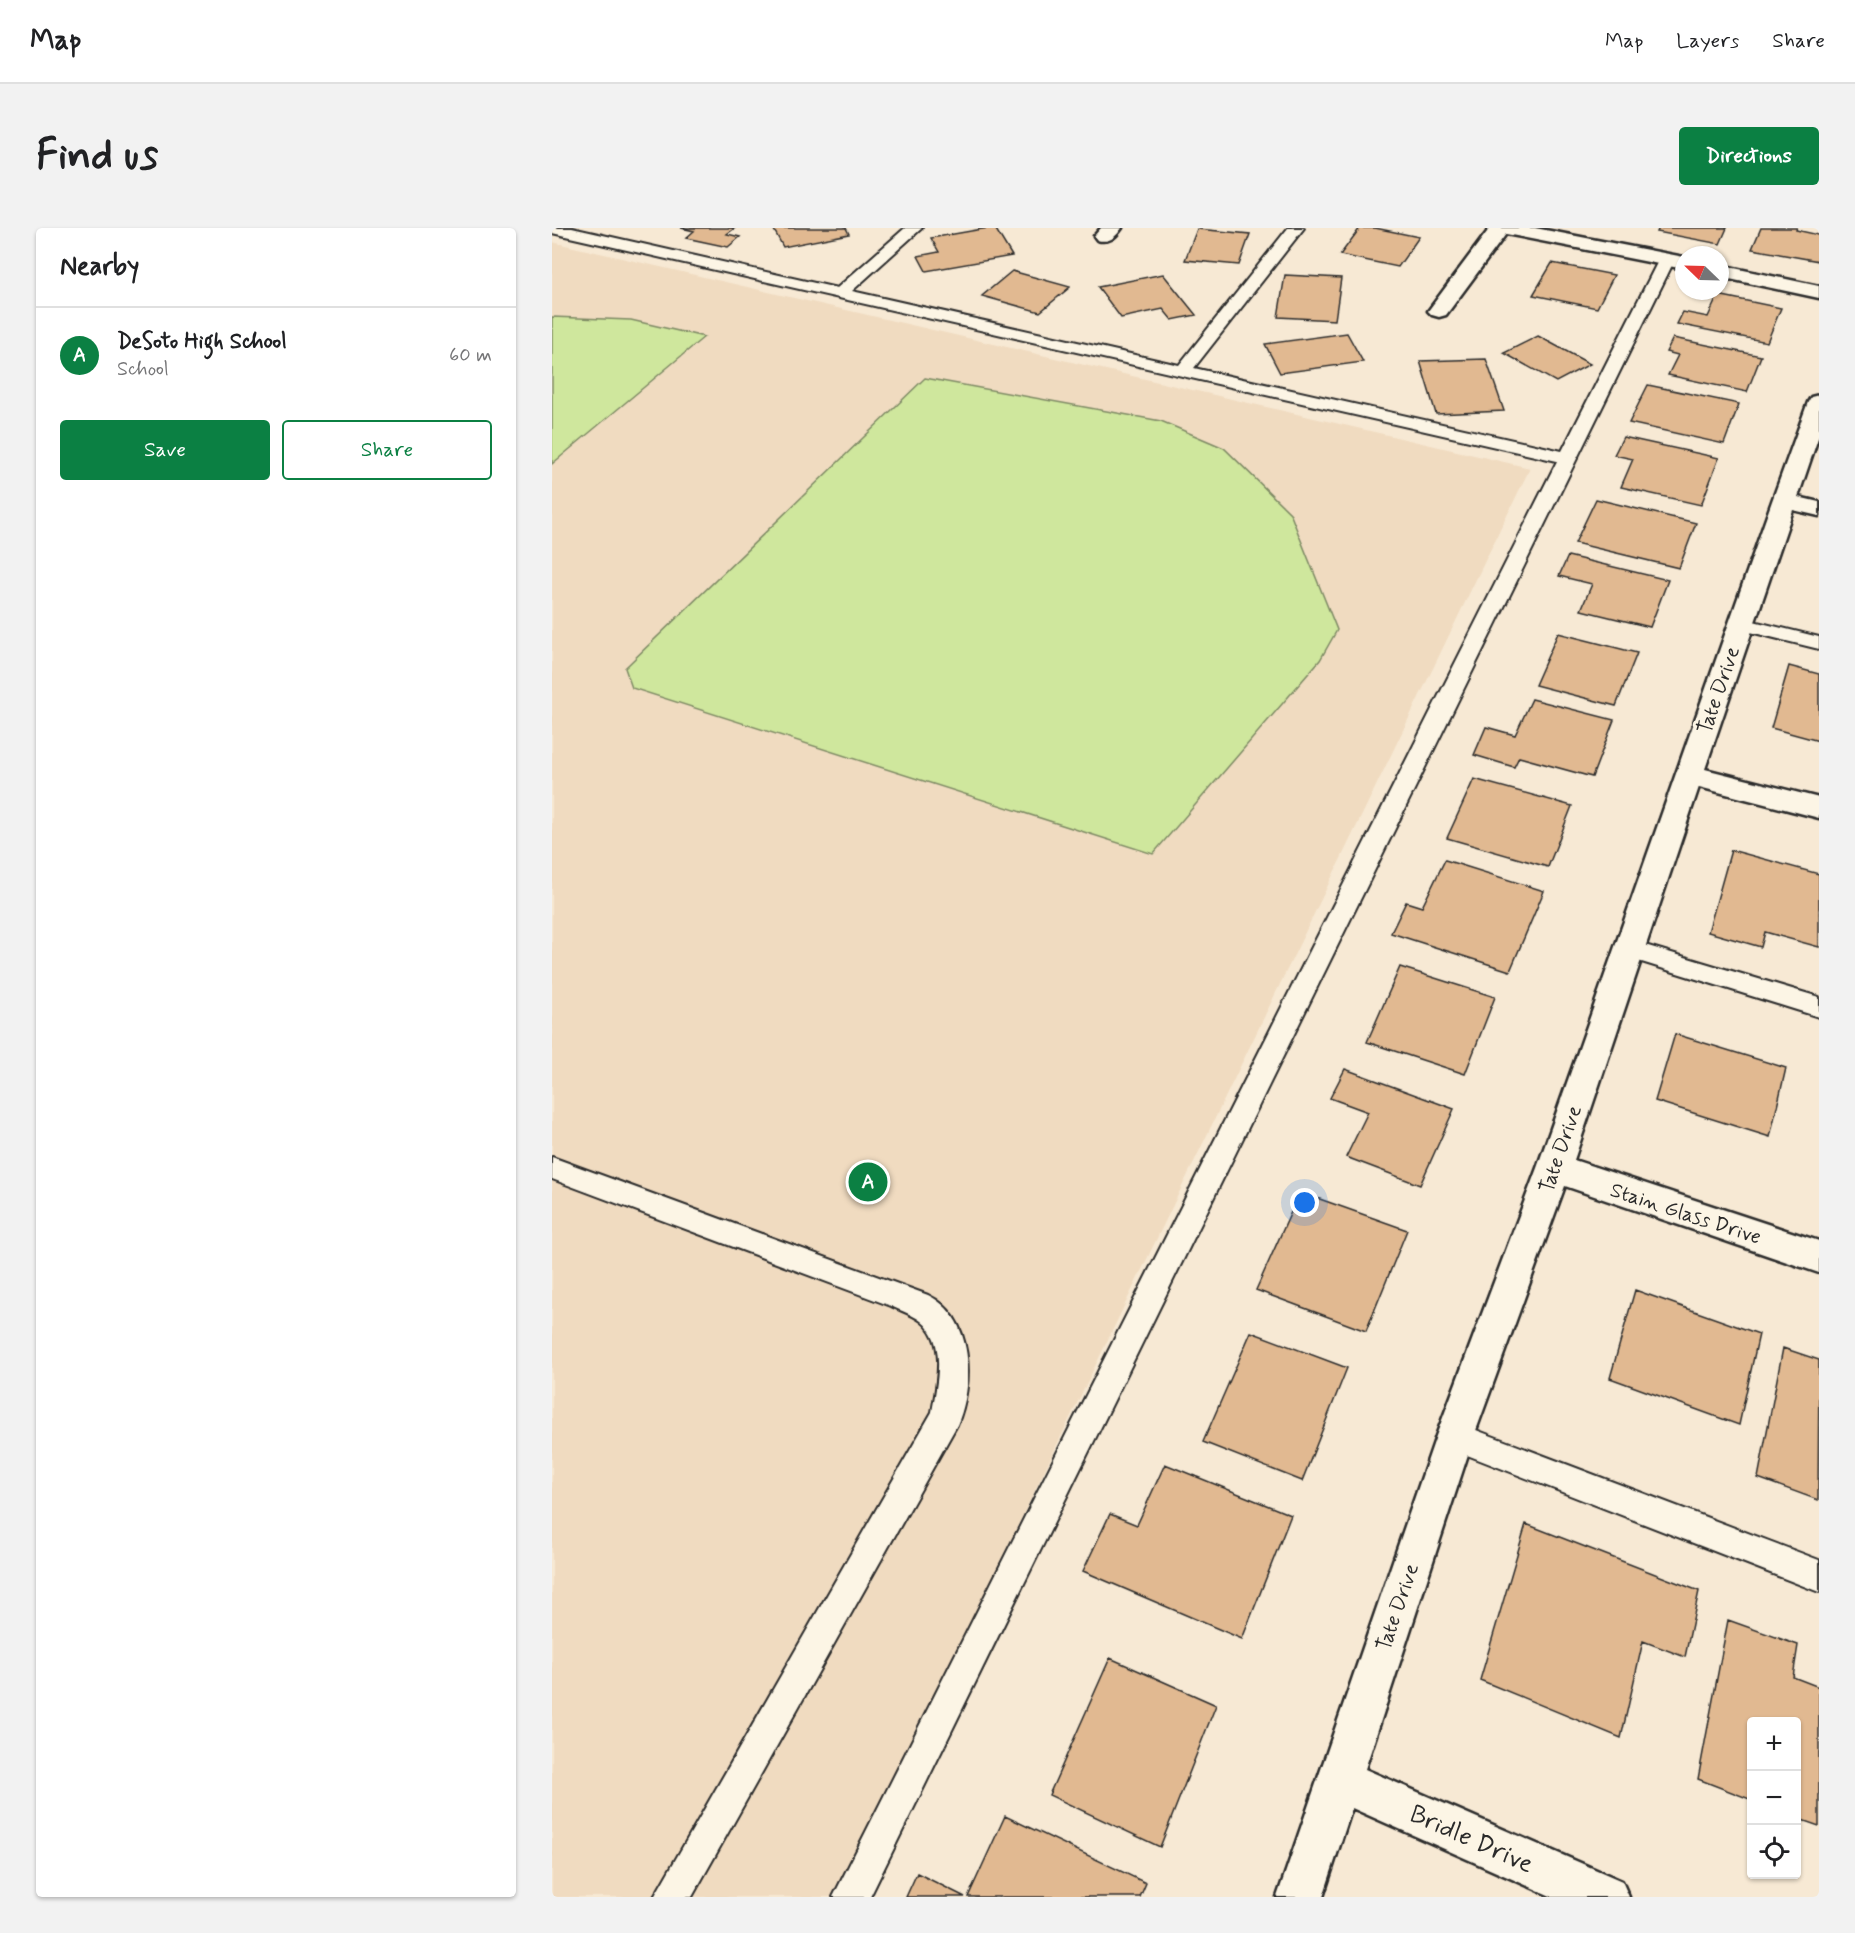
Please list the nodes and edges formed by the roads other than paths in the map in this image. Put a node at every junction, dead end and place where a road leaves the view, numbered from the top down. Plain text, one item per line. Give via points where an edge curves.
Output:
1 (552, 228) edge
2 (914, 228) edge
3 (1296, 228) edge
4 (1502, 228) edge
5 (1675, 261) edge
6 (1729, 273) edge
7 (1819, 292) edge
8 (840, 293) junction
9 (1439, 311) dead end
10 (1183, 371) junction
11 (1819, 402) edge
12 (1568, 458) junction
13 (1784, 501) junction
14 (1819, 509) edge
15 (1741, 624) junction
16 (1819, 643) edge
17 (1689, 775) junction
18 (1819, 808) edge
19 (1628, 949) junction
20 (1819, 1007) edge
21 (552, 1168) edge
22 (1554, 1168) junction
23 (1819, 1257) edge
24 (1455, 1436) junction
25 (1819, 1576) edge
26 (1339, 1780) junction
27 (672, 1897) edge
28 (851, 1897) edge
29 (1300, 1897) edge
30 (1606, 1897) edge

1 - 8 lane
2 - 8 lane
3 - 10 lane
4 - 5 street
4 - 9 street
5 - 12 lane
6 - 7 street
8 - 10 lane
10 - 12 lane
11 - 13 street, Tate Drive
12 - 28 lane
13 - 14 street
13 - 15 street, Tate Drive
15 - 16 lane
15 - 17 street, Tate Drive
17 - 18 street
17 - 19 street, Tate Drive
19 - 20 lane
19 - 22 street, Tate Drive
21 - 27 lane via 901,1297 935,1314 948,1332 953,1363 946,1415
22 - 23 street, Stain Glass Drive
22 - 24 street, Tate Drive
24 - 25 lane
24 - 26 street, Tate Drive
26 - 29 street, Tate Drive
26 - 30 street, Bridle Drive

